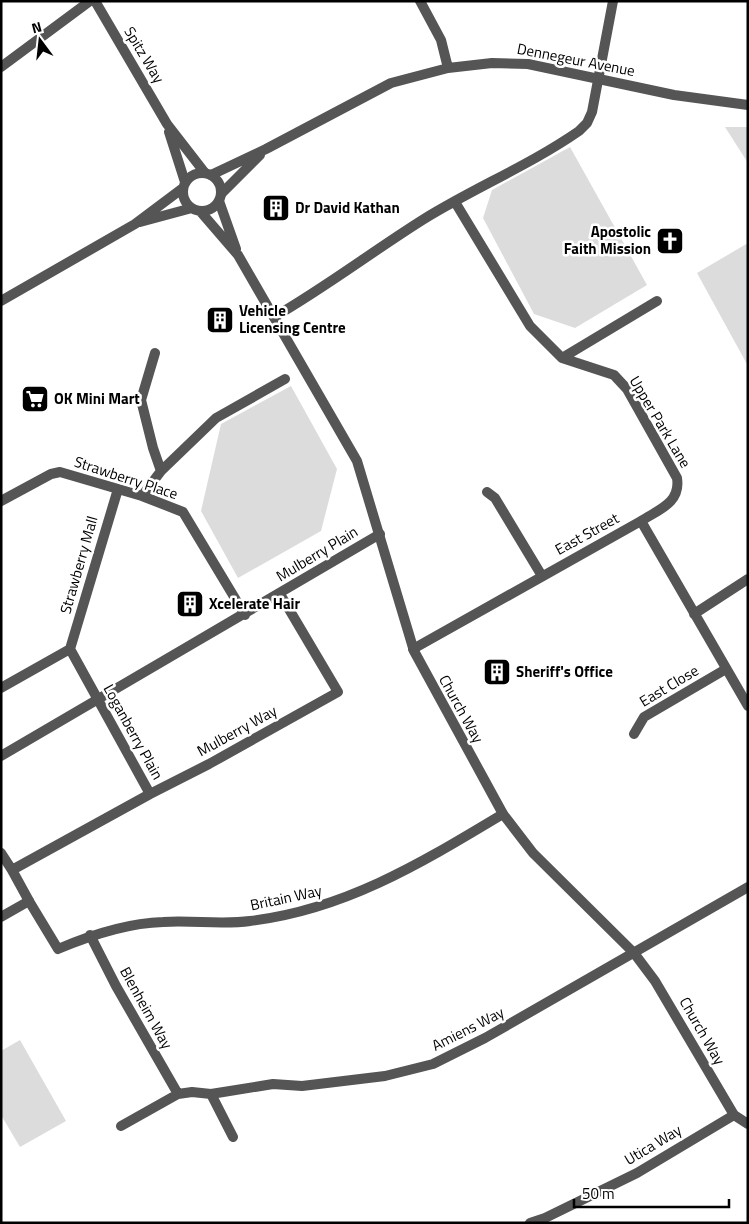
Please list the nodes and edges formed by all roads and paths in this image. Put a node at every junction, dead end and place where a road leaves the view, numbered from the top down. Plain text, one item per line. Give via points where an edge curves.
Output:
1 (90, 1) edge
2 (95, 1) edge
3 (420, 1) edge
4 (613, 1) edge
5 (1, 67) edge
6 (448, 68) junction
7 (599, 79) junction
8 (748, 105) edge
9 (167, 124) junction
10 (266, 149) junction
11 (208, 174) junction
12 (184, 185) junction
13 (220, 197) junction
14 (455, 202) junction
15 (196, 210) junction
16 (135, 224) junction
17 (238, 255) junction
18 (1, 301) edge
19 (657, 301) dead end
20 (274, 317) junction
21 (155, 352) dead end
22 (562, 358) junction
23 (285, 379) dead end
24 (161, 471) junction
25 (118, 489) junction
26 (487, 492) dead end
27 (142, 496) junction
28 (1, 501) edge
29 (641, 521) junction
30 (380, 534) junction
31 (542, 576) junction
32 (748, 579) edge
33 (280, 594) junction
34 (694, 614) junction
35 (245, 615) junction
36 (70, 649) junction
37 (414, 649) junction
38 (726, 669) junction
39 (1, 688) edge
40 (98, 698) junction
41 (748, 706) edge
42 (634, 734) dead end
43 (1, 756) edge
44 (150, 794) junction
45 (503, 814) junction
46 (1, 853) edge
47 (12, 870) junction
48 (748, 887) edge
49 (29, 901) junction
50 (1, 917) edge
51 (90, 936) junction
52 (634, 953) junction
53 (178, 1094) junction
54 (210, 1094) junction
55 (734, 1115) junction
56 (748, 1124) edge
57 (121, 1126) dead end
58 (233, 1137) dead end
59 (530, 1223) edge

1 - 5 street
2 - 9 street, Spitz Way
3 - 6 street via 441,40
4 - 7 street
6 - 7 street, Dennegeur Avenue via 492,63 528,64
6 - 10 street, Dennegeur Avenue via 391,82
7 - 8 street, Dennegeur Avenue via 674,95
7 - 14 street via 592,112 579,130
9 - 11 street, Spitz Way
9 - 12 street, Spitz Way
10 - 11 street, Dennegeur Avenue
10 - 13 street, Dennegeur Avenue
11 - 12 street via 194,174
11 - 13 street via 220,185
12 - 15 street via 184,200
12 - 16 street
13 - 15 street via 211,209
13 - 17 street, Church Way
14 - 20 street
14 - 22 street, Upper Park Lane via 524,317
15 - 16 street
15 - 17 street, Church Way
16 - 18 street
17 - 20 street, Church Way
19 - 22 street
20 - 30 street, Church Way via 357,461
21 - 24 street via 141,400
22 - 29 street, Upper Park Lane via 614,375 626,389 677,478 677,493 673,501
23 - 24 street via 216,418
24 - 27 street
25 - 27 street, Strawberry Place
25 - 28 street, Strawberry Place via 60,472
25 - 36 street, Strawberry Mall
26 - 31 street via 495,498
27 - 35 street, Strawberry Place via 183,512
29 - 31 street, East Street
29 - 34 street, East Street
30 - 33 street, Mulberry Plain
30 - 37 street, Church Way
31 - 37 street, East Street
32 - 34 street
33 - 35 street, Mulberry Plain
33 - 44 street, Mulberry Way via 338,692
34 - 38 street, East Street
35 - 40 street, Mulberry Plain
36 - 39 street
36 - 40 street, Loganberry Plain
37 - 45 street, Church Way via 431,686
38 - 41 street, East Street
38 - 42 street, East Close via 644,717
40 - 43 street, Mulberry Plain
40 - 44 street, Loganberry Plain
44 - 47 street, Loganberry Plain
45 - 51 street, Britain Way via 381,884 305,911 250,921 154,922
45 - 52 street, Church Way via 533,853
46 - 47 street
47 - 49 street
48 - 52 street
49 - 50 street
49 - 51 street, Britain Way via 58,949
51 - 53 street, Blenheim Way
52 - 54 street, Amiens Way via 433,1064 385,1076 302,1086 273,1084
52 - 55 street, Church Way via 655,981
53 - 54 street, Amiens Way
53 - 57 street, Amiens Way
54 - 58 street
55 - 56 street, Church Way
55 - 59 street, Utica Way via 637,1173

